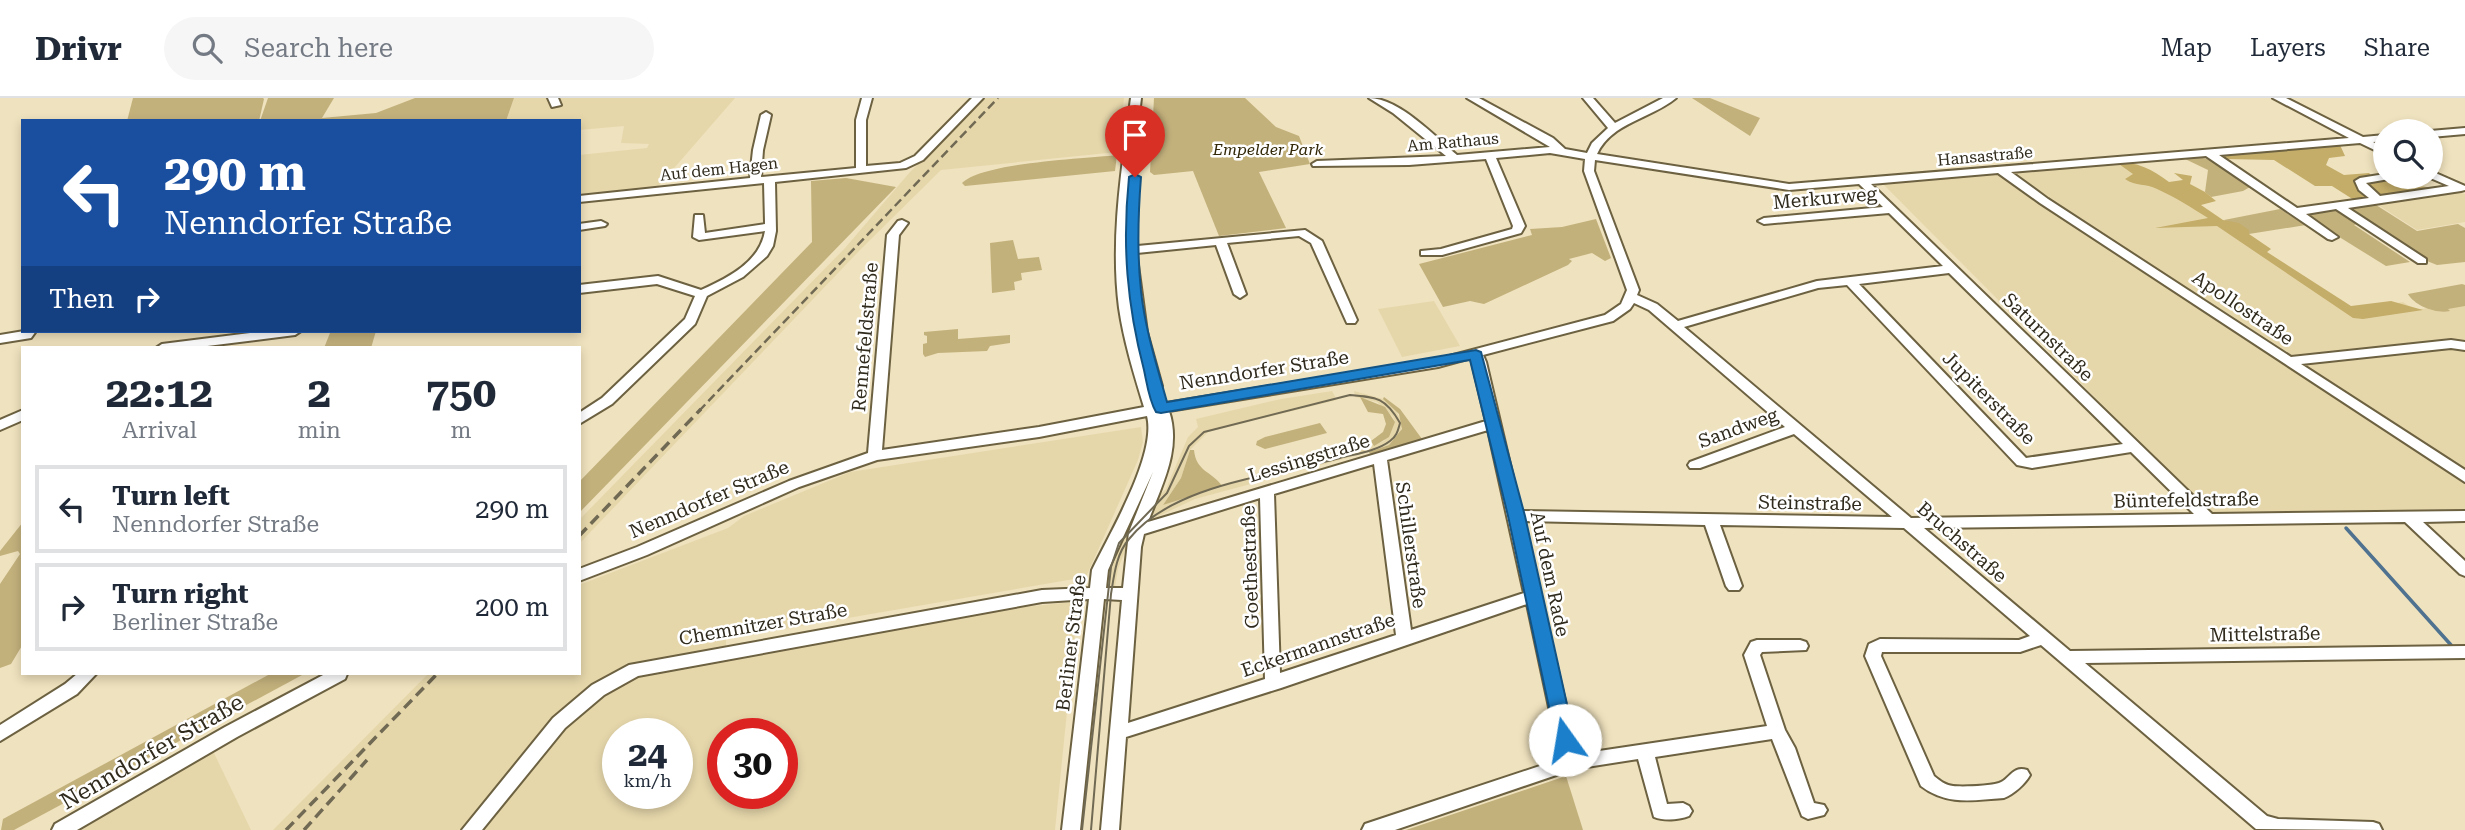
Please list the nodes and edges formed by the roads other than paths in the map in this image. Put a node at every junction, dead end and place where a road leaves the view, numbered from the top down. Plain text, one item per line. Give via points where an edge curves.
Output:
1 (867, 98) edge
2 (978, 98) edge
3 (1136, 98) edge
4 (1144, 98) edge
5 (1374, 98) edge
6 (1472, 98) edge
7 (1588, 98) edge
8 (1671, 98) edge
9 (2278, 98) edge
10 (766, 115) dead end
11 (1614, 129) junction
12 (2465, 131) edge
13 (2443, 133) edge
14 (2373, 139) edge
15 (2361, 140) junction
16 (2373, 146) edge
17 (1560, 150) junction
18 (2209, 153) junction
19 (1490, 155) junction
20 (1590, 155) junction
21 (1455, 158) junction
22 (1317, 164) dead end
23 (2001, 170) junction
24 (861, 171) junction
25 (2373, 179) edge
26 (769, 180) junction
27 (2443, 180) edge
28 (1862, 181) junction
29 (755, 182) junction
30 (2463, 189) edge
31 (2377, 199) junction
32 (581, 200) edge
33 (2338, 206) junction
34 (1890, 210) junction
35 (2295, 212) junction
36 (699, 217) dead end
37 (1764, 222) dead end
38 (902, 223) dead end
39 (601, 224) dead end
40 (581, 227) edge
41 (769, 227) junction
42 (2332, 237) dead end
43 (1220, 241) junction
44 (1127, 251) junction
45 (1425, 253) dead end
46 (2423, 261) dead end
47 (1950, 269) junction
48 (1850, 281) junction
49 (581, 289) edge
50 (702, 294) junction
51 (1240, 294) dead end
52 (1631, 297) junction
53 (1351, 320) dead end
54 (1675, 326) junction
55 (28, 333) edge
56 (261, 333) edge
57 (0, 339) edge
58 (175, 346) edge
59 (2465, 346) edge
60 (1476, 355) junction
61 (2288, 361) junction
62 (1156, 409) junction
63 (21, 415) edge
64 (581, 419) edge
65 (1495, 423) junction
66 (0, 426) edge
67 (1795, 428) junction
68 (2134, 447) junction
69 (875, 456) junction
70 (1380, 457) junction
71 (1695, 465) dead end
72 (2465, 477) edge
73 (1266, 491) junction
74 (1517, 516) junction
75 (2465, 516) edge
76 (2409, 517) junction
77 (2208, 519) junction
78 (1711, 520) junction
79 (1908, 523) junction
80 (1136, 532) junction
81 (2465, 569) edge
82 (581, 574) edge
83 (1734, 586) dead end
84 (1096, 593) junction
85 (1128, 594) junction
86 (1533, 596) junction
87 (1404, 638) junction
88 (2042, 638) junction
89 (1800, 646) dead end
90 (2465, 652) edge
91 (2066, 657) junction
92 (87, 675) edge
93 (337, 675) edge
94 (1275, 683) junction
95 (1117, 730) junction
96 (1777, 732) junction
97 (0, 734) edge
98 (1645, 752) junction
99 (1574, 762) junction
100 (2021, 775) dead end
101 (1818, 810) dead end
102 (1683, 811) dead end
103 (61, 830) edge
104 (471, 830) edge
105 (1071, 830) edge
106 (1110, 830) edge
107 (1371, 830) edge
108 (2373, 830) edge

1 - 24 street via 861,120
2 - 24 street, Auf dem Hagen via 912,163
3 - 44 street, Berliner Straße via 1126,183
4 - 44 street, Berliner Straße
5 - 21 street
6 - 17 street
7 - 11 street
8 - 11 street
9 - 15 street
10 - 29 street
11 - 20 street via 1598,141
12 - 13 street
14 - 15 street, Hansastraße
15 - 16 street
15 - 18 street, Hansastraße
17 - 19 street, Am Rathaus
17 - 20 street, Am Rathaus
18 - 23 street, Hansastraße
18 - 35 street
19 - 21 street, Am Rathaus
19 - 45 street via 1519,226 1517,231
20 - 28 street, Hansastraße via 1789,187
20 - 52 street via 1589,171 1632,282
21 - 22 street, Am Rathaus
23 - 28 street, Hansastraße
23 - 61 street, Apollostraße
24 - 26 street, Auf dem Hagen
25 - 31 street via 2360,181
26 - 29 street, Auf dem Hagen
26 - 41 street
27 - 30 street
28 - 34 street, Saturnstraße
29 - 32 street, Auf dem Hagen
30 - 31 street
31 - 33 street
33 - 35 street
33 - 46 street
34 - 37 street, Merkurweg
34 - 47 street, Saturnstraße
35 - 42 street
36 - 41 street via 699,237
38 - 69 street, Rennefeldstraße via 893,235
39 - 40 street
41 - 50 street via 764,250 731,281
43 - 44 street
43 - 51 street
43 - 53 street via 1289,232 1310,235 1328,263
44 - 62 street, Berliner Straße via 1124,304 1131,339
47 - 48 street
47 - 68 street, Saturnstraße
48 - 54 street via 1817,285
48 - 68 street, Jupiterstraße via 2014,457 2032,463
49 - 50 street via 658,280
50 - 64 street via 691,321 607,401
52 - 54 street, Bruchstraße via 1653,306
52 - 60 street, Nenndorfer Straße via 1618,313 1596,323
54 - 67 street, Bruchstraße
55 - 57 street
56 - 58 street
59 - 61 street
60 - 62 street, Nenndorfer Straße
60 - 65 street, Auf dem Rade
61 - 72 street, Apollostraße
62 - 69 street, Nenndorfer Straße
62 - 80 street, Berliner Straße via 1168,433 1166,447
62 - 84 street, Berliner Straße via 1154,448 1107,552
63 - 66 street
65 - 70 street, Lessingstraße
65 - 74 street, Auf dem Rade
67 - 71 street, Sandweg
67 - 79 street, Bruchstraße
68 - 77 street, Saturnstraße
69 - 82 street, Nenndorfer Straße via 794,484
70 - 73 street, Lessingstraße
70 - 87 street, Schillerstraße
73 - 80 street, Lessingstraße
73 - 94 street, Goethestraße
74 - 78 street, Steinstraße
74 - 86 street, Auf dem Rade
75 - 76 street, Büntefeldstraße
76 - 77 street, Büntefeldstraße
76 - 81 street
77 - 79 street, Büntefeldstraße
78 - 79 street, Steinstraße
78 - 83 street
79 - 88 street, Bruchstraße
80 - 85 street, Berliner Straße
84 - 85 street, Chemnitzer Straße
84 - 104 street, Chemnitzer Straße via 978,606 635,670 598,690 559,723
84 - 105 street, Berliner Straße
85 - 95 street, Berliner Straße
86 - 87 street, Eckermannstraße
86 - 99 street, Auf dem Rade
87 - 94 street, Eckermannstraße
88 - 91 street, Bruchstraße
88 - 100 street via 2020,646 1880,645 1873,656 1927,781 1954,794 2004,790
89 - 96 street via 1756,646 1752,655
90 - 91 street, Mittelstraße
91 - 108 street, Bruchstraße via 2262,823
92 - 97 street
93 - 103 street, Nenndorfer Straße
94 - 95 street, Eckermannstraße via 1130,730
95 - 106 street, Berliner Straße
96 - 98 street
96 - 101 street via 1808,810
98 - 99 street
98 - 102 street via 1660,812
99 - 107 street

